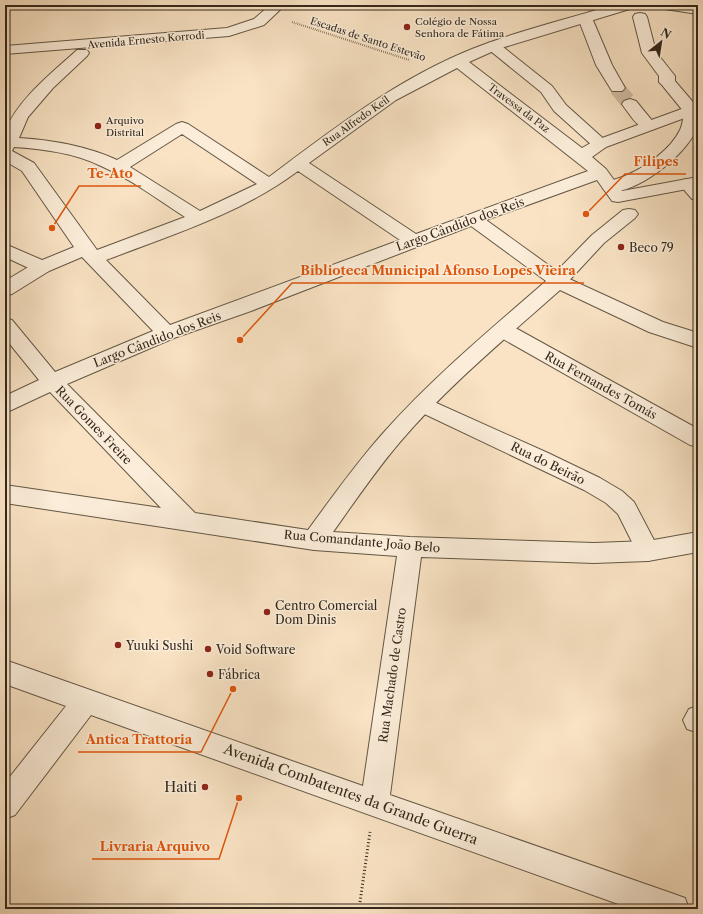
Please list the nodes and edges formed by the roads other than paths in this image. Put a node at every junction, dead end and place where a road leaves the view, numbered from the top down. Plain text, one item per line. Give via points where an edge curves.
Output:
1 (628, 5) edge
2 (665, 5) edge
3 (686, 6) edge
4 (274, 10) edge
5 (698, 10) edge
6 (640, 17) dead end
7 (585, 18) junction
8 (96, 38) dead end
9 (174, 38) junction
10 (493, 46) junction
11 (5, 50) edge
12 (82, 53) dead end
13 (458, 61) junction
14 (618, 88) tunnel mouth
15 (630, 104) tunnel mouth
16 (695, 109) edge
17 (648, 126) junction
18 (600, 144) junction
19 (7, 148) edge
20 (581, 156) junction
21 (298, 163) junction
22 (118, 167) junction
23 (600, 173) junction
24 (269, 185) junction
25 (695, 187) edge
26 (614, 192) junction
27 (629, 214) dead end
28 (200, 218) junction
29 (473, 219) junction
30 (413, 241) junction
31 (5, 250) edge
32 (90, 254) junction
33 (42, 267) junction
34 (558, 281) junction
35 (5, 290) edge
36 (5, 325) edge
37 (503, 330) junction
38 (167, 333) junction
39 (696, 340) edge
40 (52, 382) junction
41 (5, 405) edge
42 (424, 405) junction
43 (698, 439) edge
44 (5, 494) edge
45 (188, 521) junction
46 (314, 540) junction
47 (410, 547) junction
48 (697, 547) edge
49 (648, 550) junction
50 (5, 672) edge
51 (86, 701) junction
52 (5, 805) edge
53 (373, 814) junction
54 (674, 909) edge

1 - 7 street, Rua Alfredo Keil
2 - 3 street
3 - 5 street
4 - 9 street, Avenida Ernesto Korrodi via 259,22 244,28 217,34
6 - 16 street via 649,53 667,76 667,82
7 - 10 street, Rua Alfredo Keil
7 - 14 street via 604,65
8 - 9 street via 105,33 169,28 176,30
9 - 11 street, Avenida Ernesto Korrodi
10 - 13 street, Rua Alfredo Keil
10 - 18 street via 547,89 560,108
12 - 19 street via 21,115 13,128
13 - 20 street, Travessa da Paz
13 - 21 street, Rua Alfredo Keil via 390,97
15 - 17 street
16 - 17 street
16 - 26 street via 688,131 651,170
17 - 18 street
18 - 20 street
19 - 22 street via 42,144 78,152
19 - 32 street via 28,167
20 - 23 street
21 - 24 street, Rua Alfredo Keil
21 - 30 street
22 - 24 street via 182,127
22 - 28 street
23 - 26 street
23 - 29 street, Largo Cândido dos Reis
24 - 28 street, Rua Alfredo Keil
25 - 26 street
27 - 34 street via 598,239
28 - 32 street, Rua Alfredo Keil
29 - 30 street, Largo Cândido dos Reis
29 - 34 street
30 - 38 street, Largo Cândido dos Reis
31 - 33 street
32 - 33 street, Rua Alfredo Keil
32 - 38 street
33 - 35 street, Rua Alfredo Keil
34 - 37 street
34 - 39 street via 656,327
36 - 40 street, Rua Gomes Freire
37 - 42 street
37 - 43 street, Rua Fernandes Tomás
38 - 40 street, Largo Cândido dos Reis
40 - 41 street, Largo Cândido dos Reis
40 - 45 street, Rua Gomes Freire
42 - 46 street via 378,454
42 - 49 street, Rua do Beirão via 614,497 626,508
44 - 45 street, Rua Comandante João Belo
45 - 46 street, Rua Comandante João Belo
46 - 47 street, Rua Comandante João Belo
47 - 49 street, Rua Comandante João Belo via 594,553
47 - 53 street, Rua Machado de Castro
48 - 49 street, Rua Comandante João Belo
50 - 51 street, Avenida Combatentes da Grande Guerra
51 - 52 street
51 - 53 street, Avenida Combatentes da Grande Guerra
53 - 54 street, Avenida Combatentes da Grande Guerra

